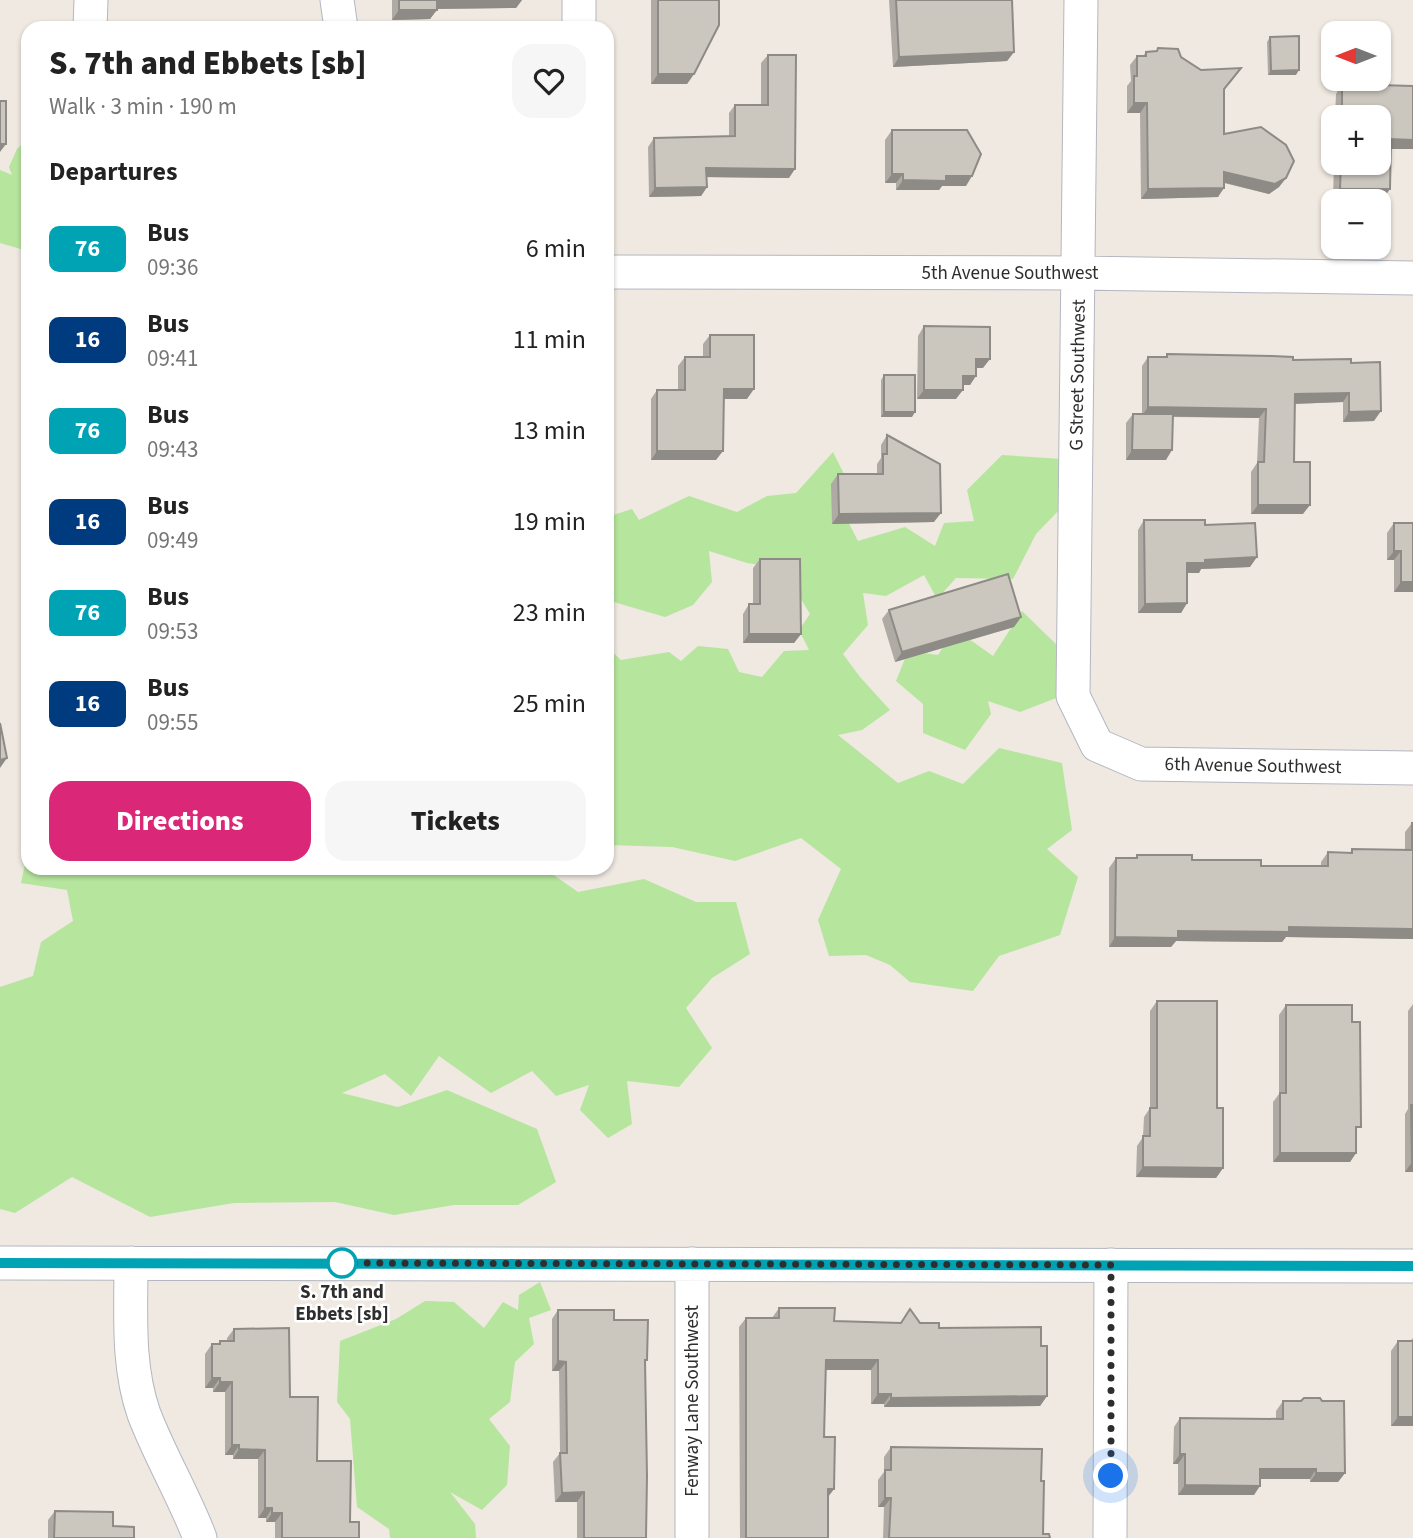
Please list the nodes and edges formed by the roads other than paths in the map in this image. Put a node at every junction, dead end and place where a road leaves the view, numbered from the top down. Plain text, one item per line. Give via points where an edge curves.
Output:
1 (91, 0) edge
2 (337, 0) edge
3 (579, 0) edge
4 (1082, 0) edge
5 (90, 21) edge
6 (340, 21) edge
7 (579, 21) edge
8 (614, 272) edge
9 (1079, 273) junction
10 (1413, 278) edge
11 (1097, 745) joint
12 (1413, 768) edge
13 (0, 1263) edge
14 (131, 1263) junction
15 (692, 1264) junction
16 (1111, 1265) junction
17 (1413, 1266) edge
18 (200, 1538) edge
19 (692, 1538) edge
20 (1110, 1538) edge

1 - 5 street
2 - 6 street
3 - 7 street
4 - 9 street, G Street Southwest
8 - 9 street, 5th Avenue Southwest
9 - 10 street, 5th Avenue Southwest
9 - 11 street, G Street Southwest via 1073,696
11 - 12 street, 6th Avenue Southwest via 1141,764
13 - 14 street
14 - 15 street
14 - 18 street via 134,1371 144,1413
15 - 16 street
15 - 19 street, Fenway Lane Southwest
16 - 17 street
16 - 20 street

